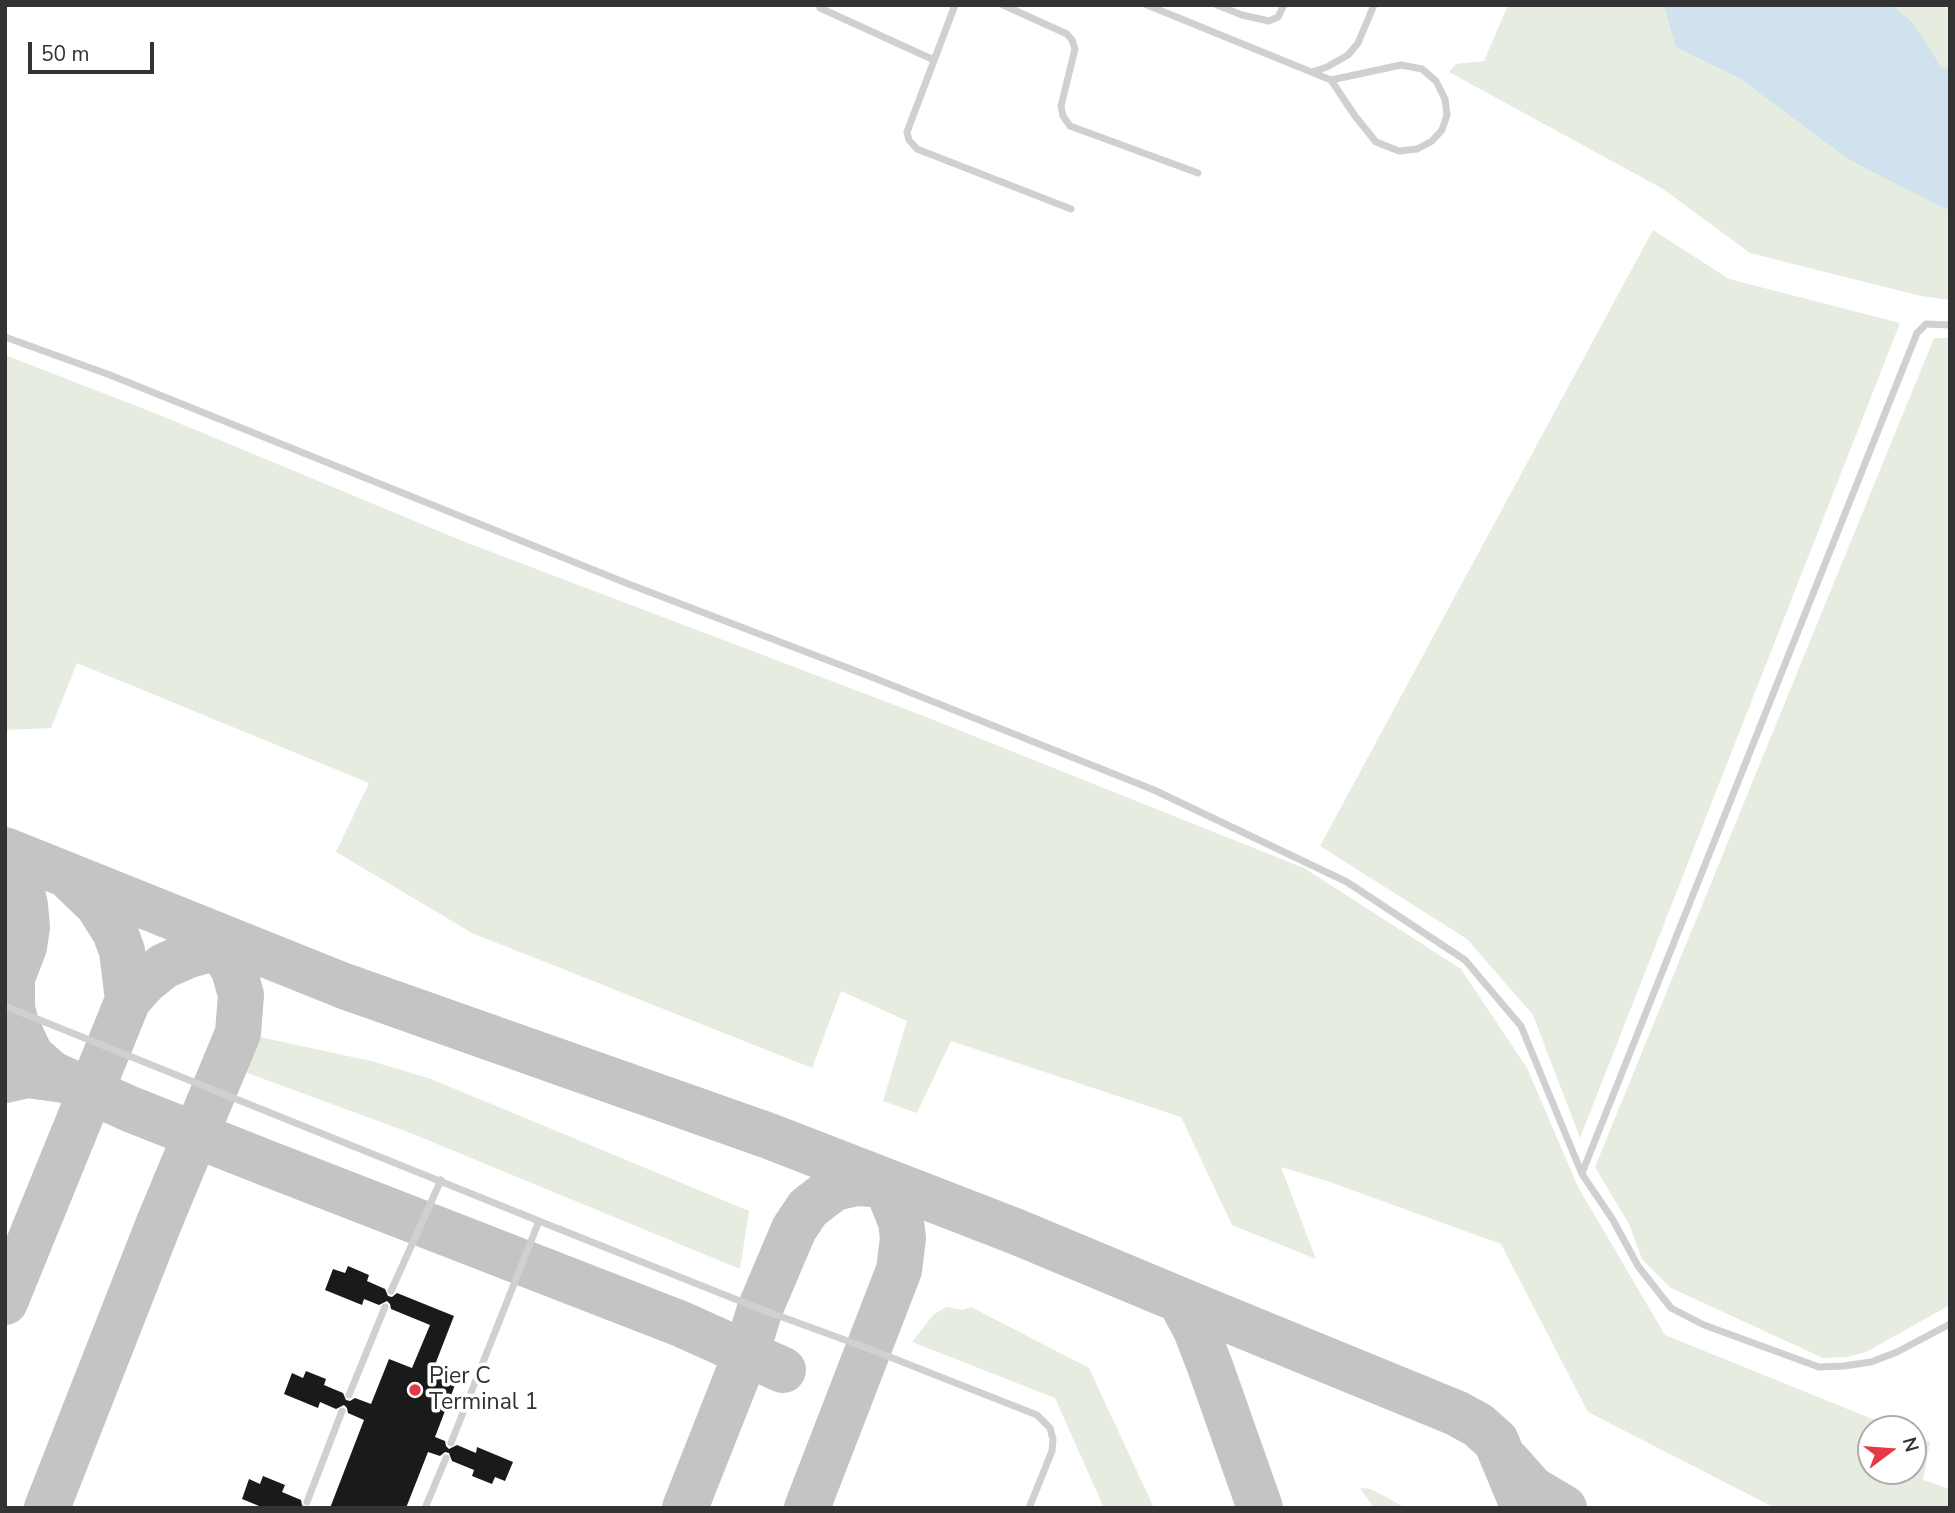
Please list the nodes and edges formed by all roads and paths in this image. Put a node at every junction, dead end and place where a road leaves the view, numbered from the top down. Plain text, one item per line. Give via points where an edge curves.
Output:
1 (955, 5) edge
2 (1003, 5) edge
3 (1147, 5) edge
4 (1217, 5) edge
5 (1284, 5) edge
6 (1374, 5) edge
7 (820, 8) dead end
8 (934, 60) junction
9 (1312, 72) junction
10 (1331, 80) junction
11 (1198, 173) dead end
12 (1071, 209) dead end
13 (1950, 325) edge
14 (5, 337) edge
15 (5, 1006) edge
16 (1582, 1174) junction
17 (441, 1180) junction
18 (539, 1221) junction
19 (391, 1291) dead end
20 (385, 1307) dead end
21 (1950, 1324) edge
22 (349, 1395) dead end
23 (342, 1411) dead end
24 (451, 1443) dead end
25 (446, 1458) dead end
26 (307, 1502) dead end
27 (425, 1508) edge
28 (1029, 1508) edge

1 - 8 lane
2 - 11 lane via 1072,40 1075,50 1061,106 1070,126
3 - 9 lane
4 - 5 lane via 1269,21 1278,17
6 - 9 lane via 1348,55
7 - 8 lane
8 - 12 lane via 907,132 917,149
9 - 10 lane
10 - 10 lane via 1376,142 1399,150 1417,149 1442,130 1445,99 1436,81 1422,69 1401,65
13 - 16 lane via 1926,324 1917,333
14 - 16 lane via 1154,790 1348,883 1465,960 1521,1026
15 - 17 lane
16 - 21 lane via 1638,1266 1671,1308 1704,1325 1819,1367 1871,1362
17 - 18 lane
17 - 19 lane
18 - 24 lane
18 - 28 lane via 1037,1415 1050,1428 1052,1451
20 - 22 lane
23 - 26 lane
25 - 27 lane

